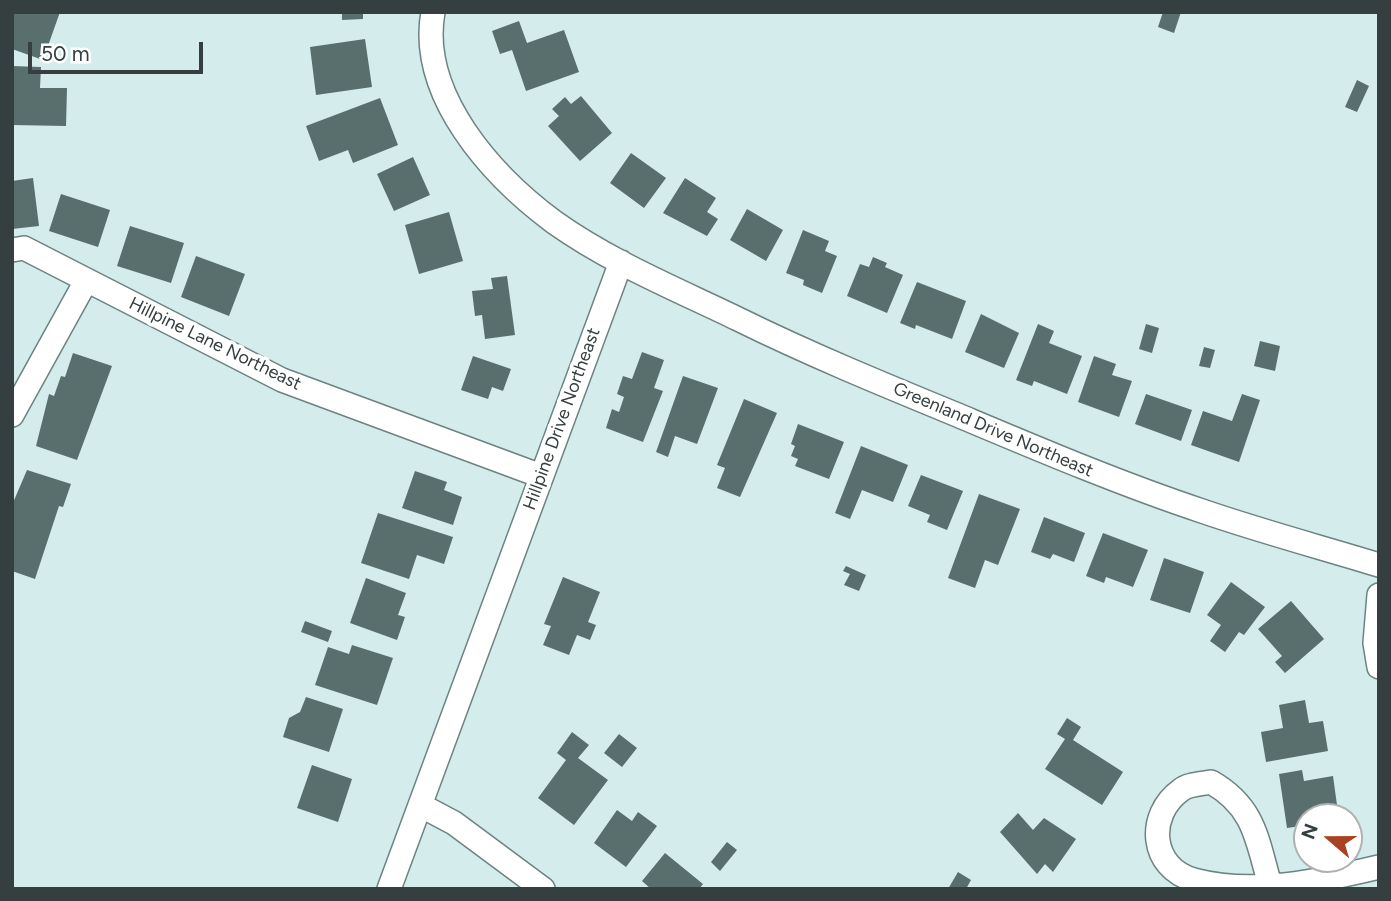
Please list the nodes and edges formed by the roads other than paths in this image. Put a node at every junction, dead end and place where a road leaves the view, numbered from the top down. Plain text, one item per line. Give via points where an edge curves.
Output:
1 (433, 12) edge
2 (12, 250) edge
3 (621, 262) junction
4 (86, 281) junction
5 (12, 415) edge
6 (541, 476) junction
7 (1379, 565) edge
8 (1379, 595) edge
9 (1379, 667) edge
10 (420, 805) junction
11 (1379, 867) edge
12 (1270, 885) junction
13 (390, 889) edge
14 (543, 889) edge

1 - 3 street via 431,46 437,76 461,126 522,195 585,242
2 - 4 street, Hillpine Lane Northeast via 24,248
3 - 6 street, Hillpine Drive Northeast
3 - 7 street, Greenland Drive Northeast via 797,348 1099,475
4 - 5 street
4 - 6 street, Hillpine Lane Northeast via 282,380
6 - 10 street, Hillpine Drive Northeast
8 - 9 street
10 - 13 street, Hillpine Drive Northeast
10 - 14 street via 454,823
11 - 12 street via 1314,882
12 - 12 street via 1222,885 1192,880 1171,869 1157,848 1164,804 1183,787 1211,782 1232,794 1248,812

